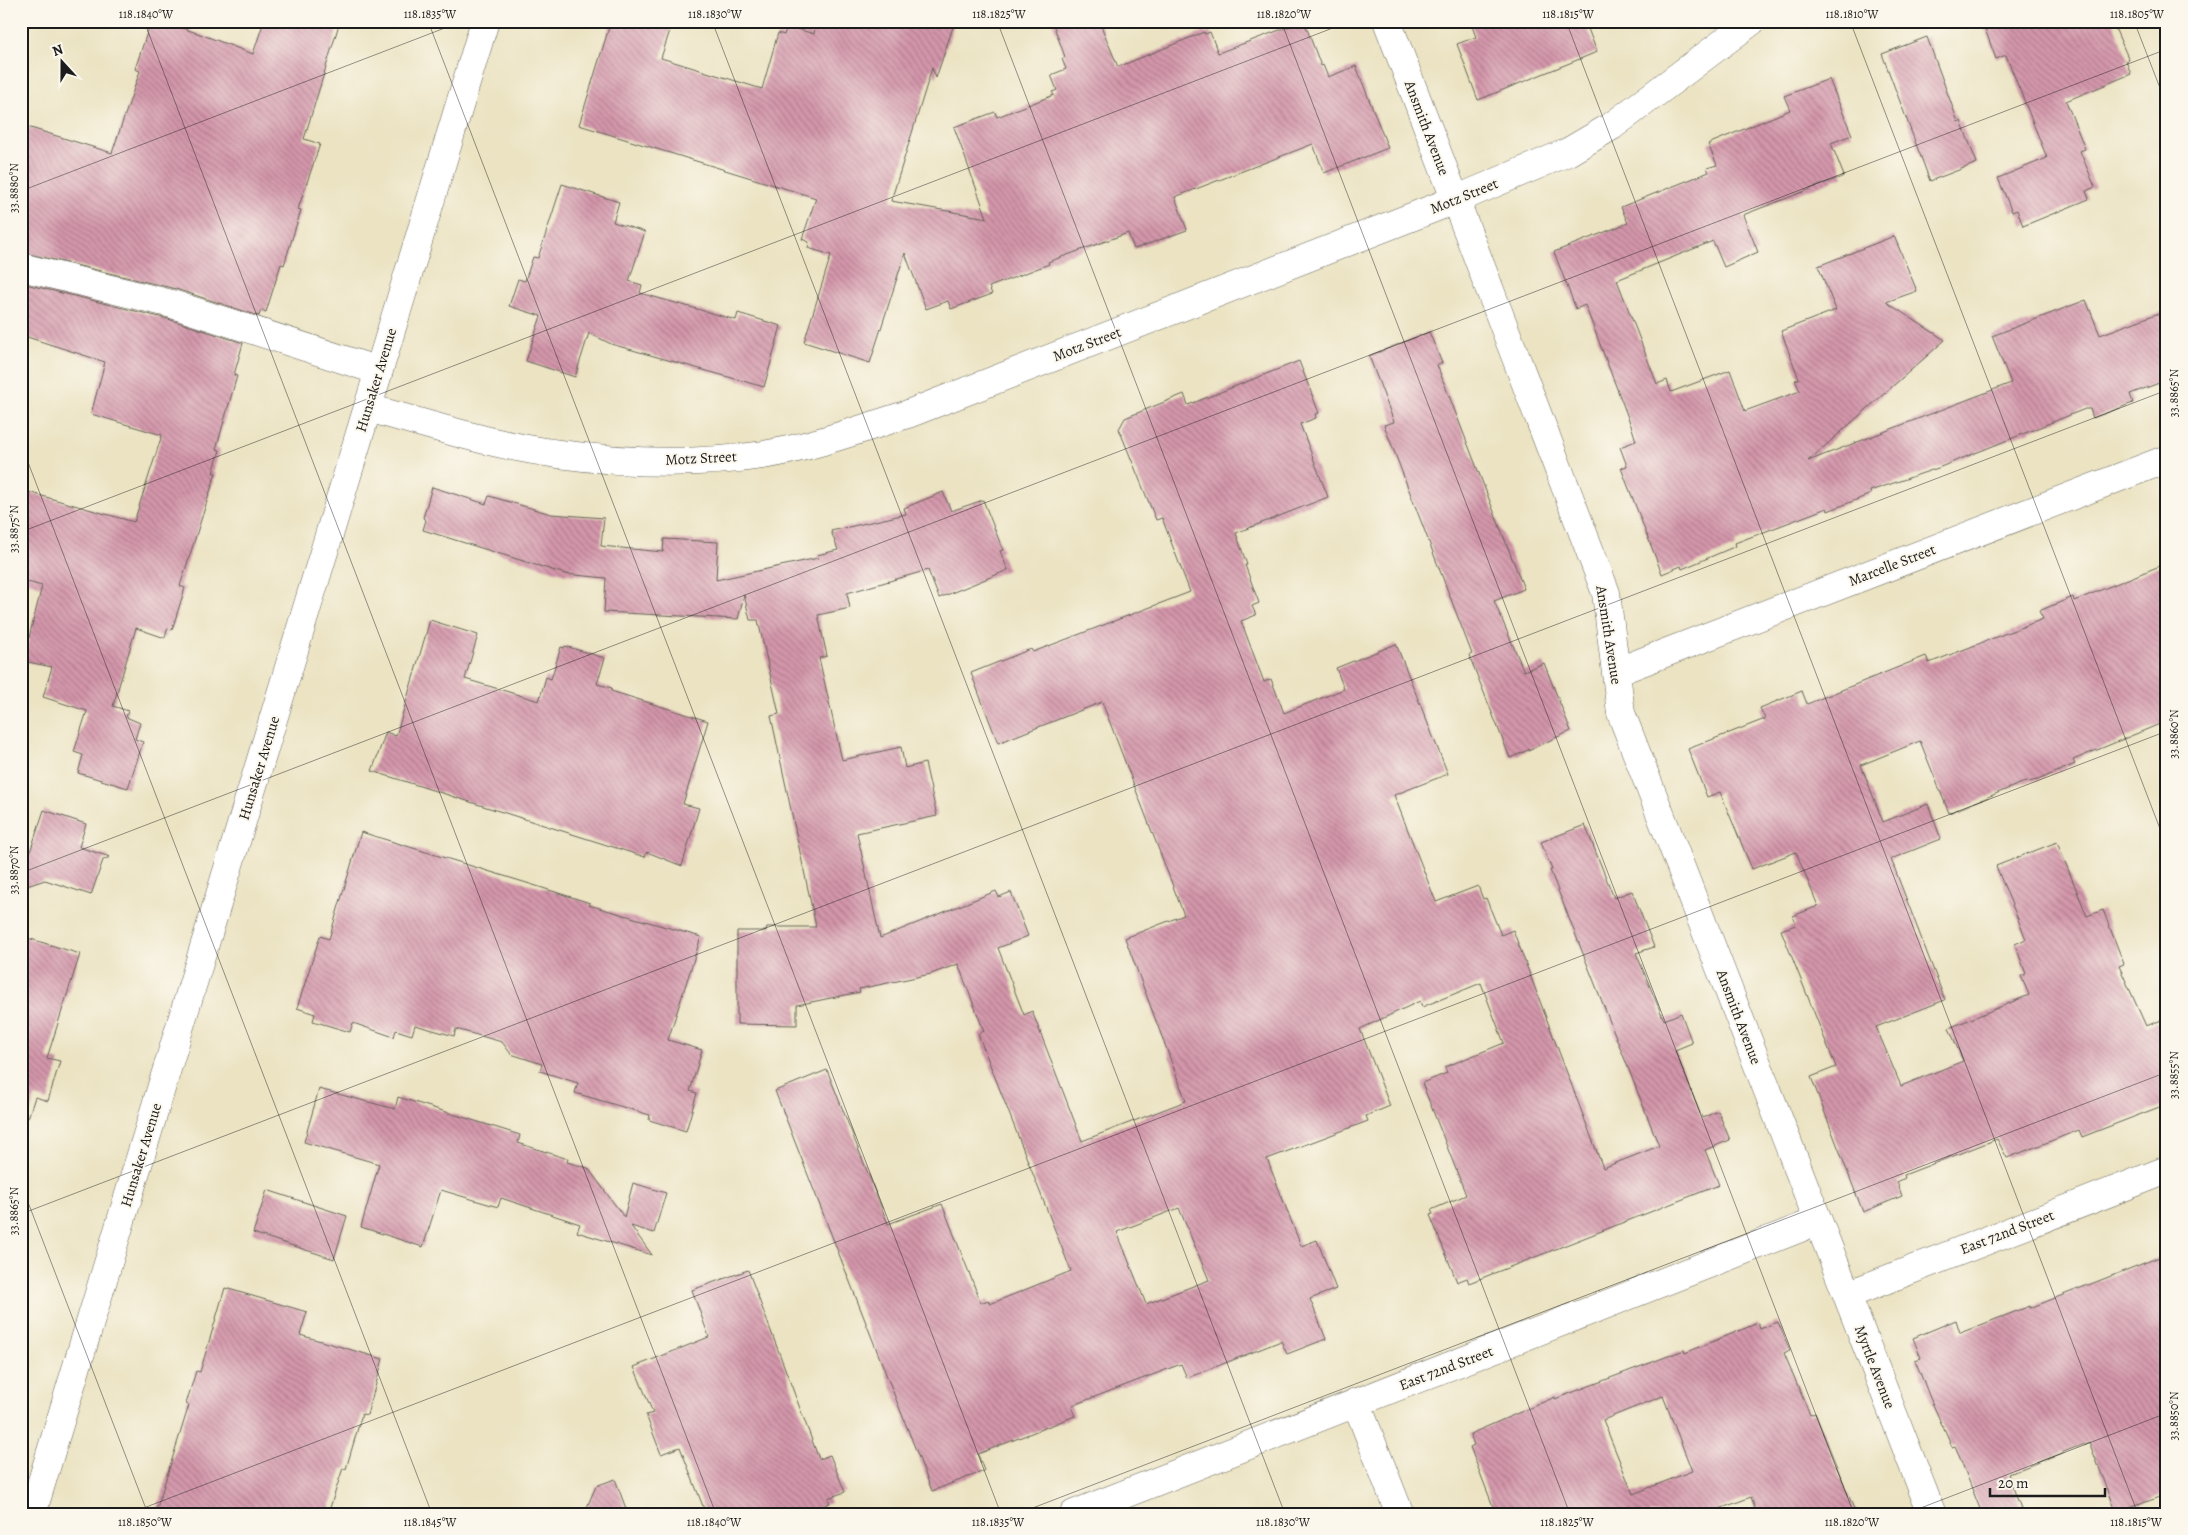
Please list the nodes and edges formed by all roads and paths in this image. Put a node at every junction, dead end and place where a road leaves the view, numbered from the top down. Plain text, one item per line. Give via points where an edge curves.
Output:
1 (485, 21) edge
2 (1387, 21) edge
3 (1752, 21) edge
4 (1455, 200) junction
5 (21, 267) edge
6 (379, 371) junction
7 (368, 408) junction
8 (2167, 459) edge
9 (1616, 672) junction
10 (2167, 1170) edge
11 (1818, 1221) junction
12 (1847, 1295) junction
13 (1356, 1402) junction
14 (32, 1514) edge
15 (1074, 1514) edge
16 (1400, 1514) edge
17 (1932, 1514) edge

1 - 6 street, Hunsaker Avenue
2 - 4 street, Ansmith Avenue
3 - 4 street, Motz Street via 1590,140
4 - 7 street, Motz Street via 908,414 780,451 705,459 595,458 557,454 466,435
4 - 9 street, Ansmith Avenue via 1606,593
5 - 6 street via 172,304
6 - 7 street, Hunsaker Avenue
7 - 14 street, Hunsaker Avenue
8 - 9 street, Marcelle Street
9 - 11 street, Ansmith Avenue via 1621,713
10 - 12 street, East 72nd Street
11 - 12 street, Myrtle Avenue
11 - 13 street, East 72nd Street
12 - 17 street, Myrtle Avenue
13 - 15 street, East 72nd Street
13 - 16 street

